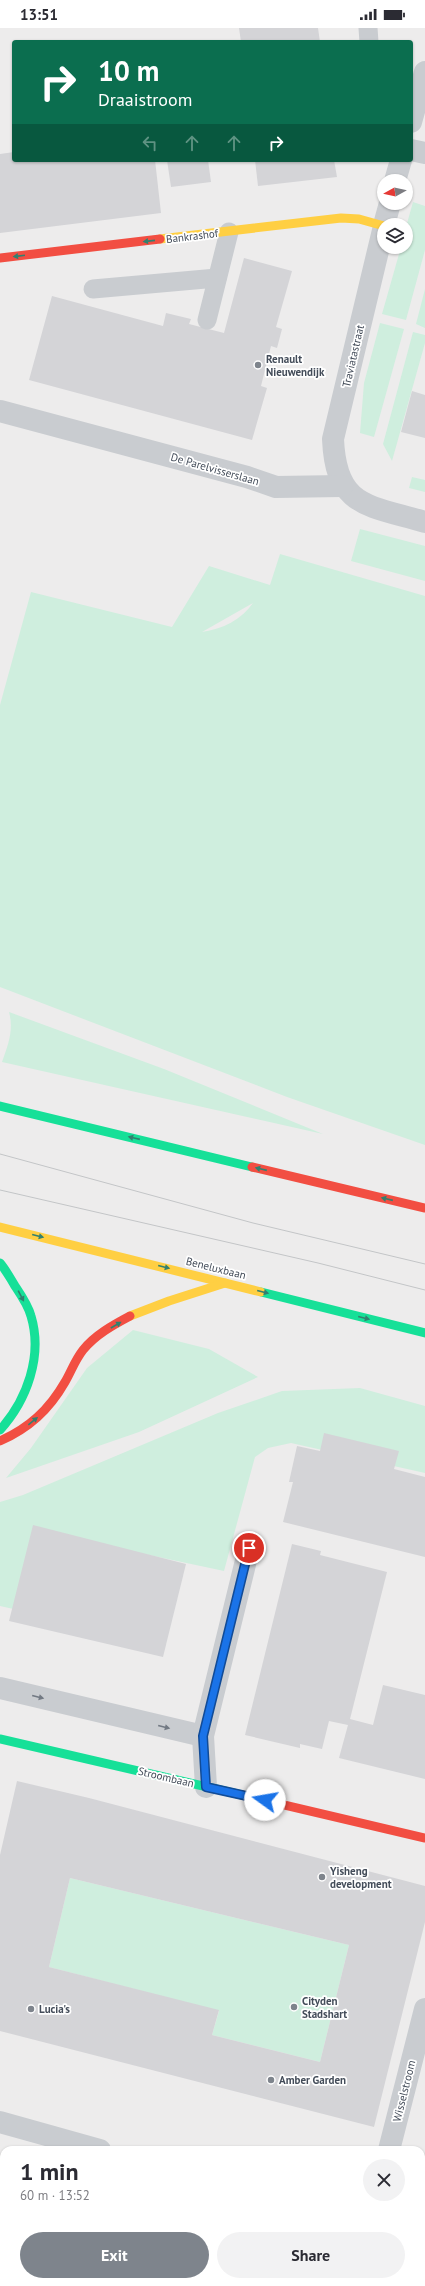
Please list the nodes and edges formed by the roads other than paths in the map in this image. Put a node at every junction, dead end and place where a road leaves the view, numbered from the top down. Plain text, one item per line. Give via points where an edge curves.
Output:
1 (368, 28) edge
2 (369, 40) edge
3 (425, 72) edge
4 (415, 92) edge
5 (413, 107) edge
6 (413, 150) edge
7 (425, 153) edge
8 (400, 162) edge
9 (397, 174) edge
10 (377, 224) edge
11 (236, 230) junction
12 (377, 254) edge
13 (0, 258) edge
14 (217, 278) junction
15 (93, 289) dead end
16 (207, 320) dead end
17 (0, 411) edge
18 (342, 486) junction
19 (425, 522) edge
20 (0, 1106) edge
21 (425, 1208) edge
22 (0, 1227) edge
23 (0, 1263) edge
24 (225, 1283) junction
25 (425, 1333) edge
26 (0, 1430) edge
27 (0, 1441) edge
28 (249, 1548) dead end
29 (0, 1688) edge
30 (203, 1736) junction
31 (0, 1739) edge
32 (206, 1787) junction
33 (425, 1838) edge
34 (425, 2008) edge
35 (0, 2122) edge
36 (86, 2146) edge
37 (389, 2146) edge

1 - 2 lane
3 - 4 street
4 - 5 street
6 - 7 street
8 - 9 street
10 - 11 main road, Bankrashof via 341,218
11 -> 13 main road, Bankrashof
11 - 14 lane
12 - 18 street, Traviatastraat via 333,439 334,464
14 - 15 lane
14 - 16 lane
17 - 18 street, De Parelvisserslaan via 276,487
18 - 19 street via 356,500
21 -> 20 main road
22 -> 24 main road, Beneluxbaan
23 -> 26 main road via 31,1316 34,1339 32,1371 22,1400
24 -> 25 main road, Beneluxbaan
27 -> 24 main road via 17,1434 49,1408 84,1349 101,1333 126,1319
28 - 30 street
29 -> 30 street
30 - 32 street
31 - 32 main road, Stroombaan
32 - 33 main road, Stroombaan
34 - 37 street, Wisselstroom
35 - 36 street

